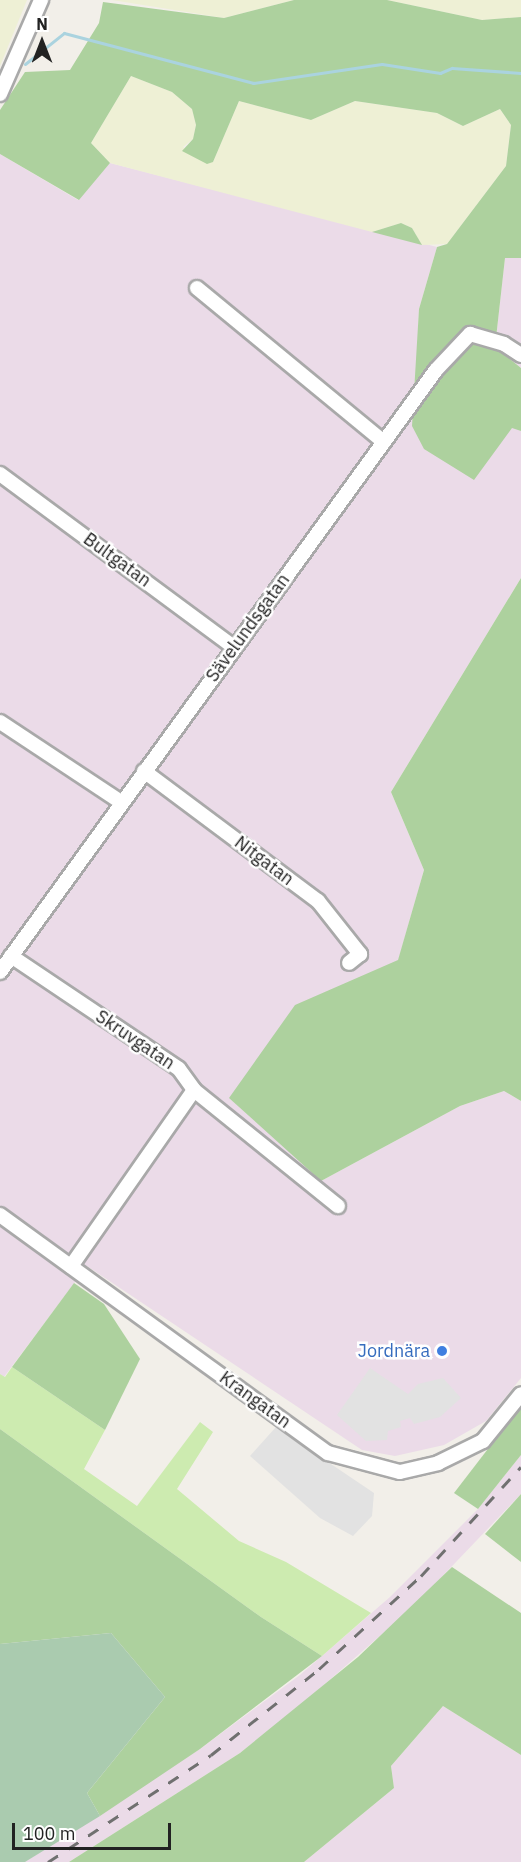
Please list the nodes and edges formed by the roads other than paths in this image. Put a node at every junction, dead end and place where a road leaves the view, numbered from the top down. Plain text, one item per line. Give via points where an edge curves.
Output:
1 (41, 0) edge
2 (0, 94) edge
3 (197, 288) dead end
4 (521, 355) edge
5 (384, 441) junction
6 (0, 474) edge
7 (234, 647) junction
8 (0, 722) edge
9 (144, 771) junction
10 (122, 802) junction
11 (11, 956) junction
12 (349, 963) dead end
13 (0, 972) edge
14 (194, 1090) junction
15 (338, 1206) dead end
16 (0, 1215) edge
17 (71, 1266) junction
18 (521, 1394) edge

1 - 2 street
3 - 5 street
4 - 5 street, Sävelundsgatan via 504,344 470,334 436,370
5 - 7 street, Sävelundsgatan
6 - 7 street, Bultgatan
7 - 9 street, Sävelundsgatan
8 - 10 street
9 - 10 street, Sävelundsgatan
9 - 12 street, Nitgatan via 318,901 360,954
10 - 11 street, Sävelundsgatan
11 - 13 street, Sävelundsgatan
11 - 14 street, Skruvgatan via 179,1069
14 - 15 street, Skruvgatan
14 - 17 street
16 - 17 street, Krangatan
17 - 18 street, Krangatan via 328,1453 377,1469 400,1472 438,1463 483,1441

